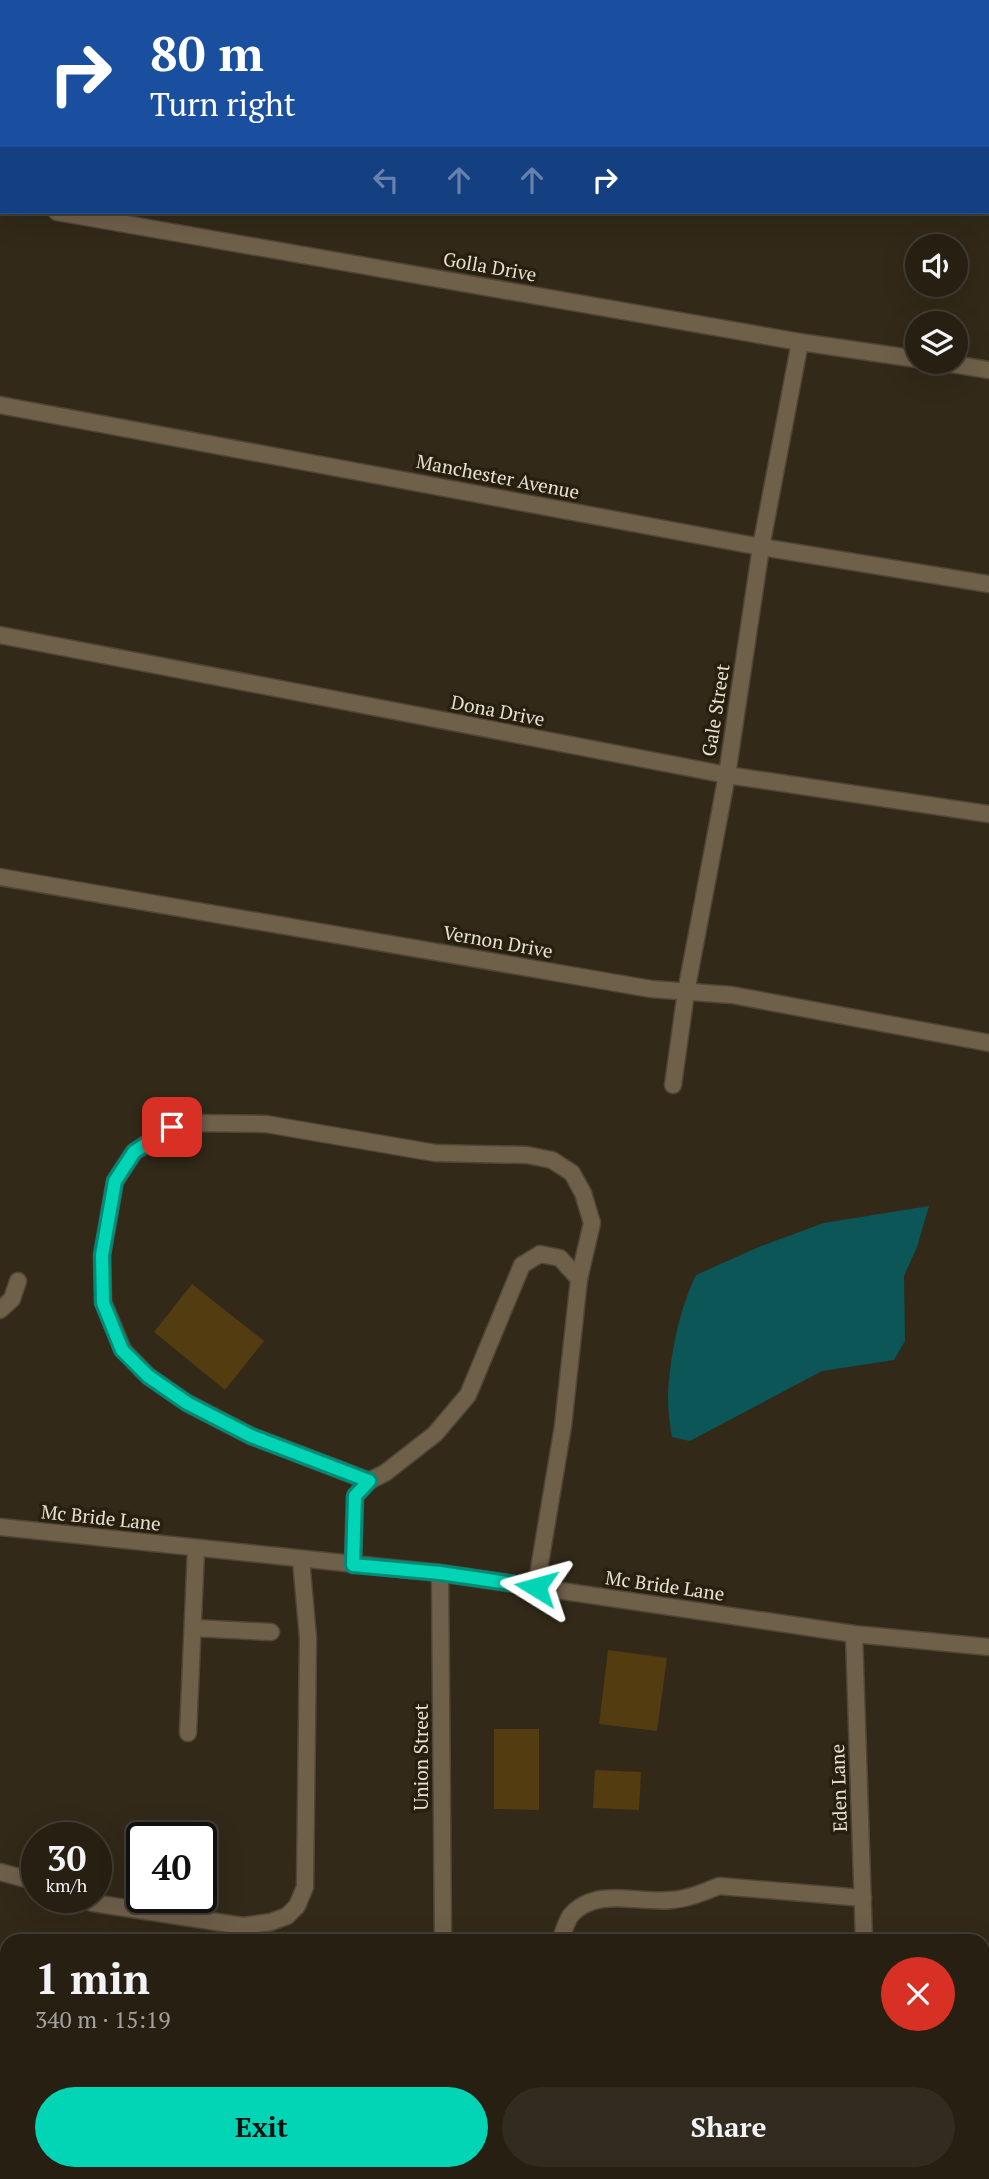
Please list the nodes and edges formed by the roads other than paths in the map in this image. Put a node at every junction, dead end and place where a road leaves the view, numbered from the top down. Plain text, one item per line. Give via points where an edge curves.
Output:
1 (68, 214) edge
2 (800, 342) junction
3 (905, 357) edge
4 (968, 367) edge
5 (989, 370) edge
6 (0, 405) edge
7 (761, 547) junction
8 (989, 584) edge
9 (0, 635) edge
10 (727, 775) junction
11 (989, 814) edge
12 (0, 877) edge
13 (686, 992) junction
14 (989, 1043) edge
15 (673, 1085) dead end
16 (579, 1279) junction
17 (18, 1281) dead end
18 (0, 1310) edge
19 (369, 1481) junction
20 (0, 1527) edge
21 (196, 1549) junction
22 (302, 1560) junction
23 (353, 1565) junction
24 (440, 1573) junction
25 (536, 1587) junction
26 (193, 1628) junction
27 (271, 1633) dead end
28 (854, 1634) junction
29 (989, 1647) edge
30 (188, 1733) dead end
31 (0, 1872) edge
32 (21, 1878) edge
33 (863, 1898) junction
34 (112, 1906) edge
35 (443, 1934) edge
36 (563, 1934) edge
37 (864, 1934) edge

1 - 2 street, Golla Drive
2 - 3 street, Golla Drive
2 - 7 street, Gale Street
4 - 5 street
6 - 7 street, Manchester Avenue
7 - 8 street, Manchester Avenue
7 - 10 street, Gale Street
9 - 10 street, Dona Drive
10 - 11 street, Dona Drive
10 - 13 street, Gale Street
12 - 13 street, Vernon Drive
13 - 14 street, Vernon Drive via 732,995
13 - 15 street, Gale Street
16 - 19 street via 559,1258 540,1254 522,1265 468,1395 435,1434
16 - 19 street via 592,1223 572,1173 552,1160 435,1153 266,1124 189,1123 172,1127 134,1152 115,1181 102,1255 103,1303 122,1350 148,1376 198,1408 251,1436
16 - 25 street via 563,1426
17 - 18 street via 12,1299
19 - 23 street via 355,1496
20 - 21 street, Mc Bride Lane
21 - 22 street, Mc Bride Lane
21 - 26 street
22 - 23 street, Mc Bride Lane
22 - 34 street via 308,1638 306,1874 297,1906 271,1922 243,1926
23 - 24 street, Mc Bride Lane
24 - 25 street, Mc Bride Lane
24 - 35 street, Union Street
25 - 28 street, Mc Bride Lane
26 - 27 street
26 - 30 street
28 - 29 street, Mc Bride Lane
28 - 33 street, Eden Lane
31 - 32 street
33 - 36 street via 719,1886 670,1901 604,1898 569,1917
33 - 37 street, Eden Lane

